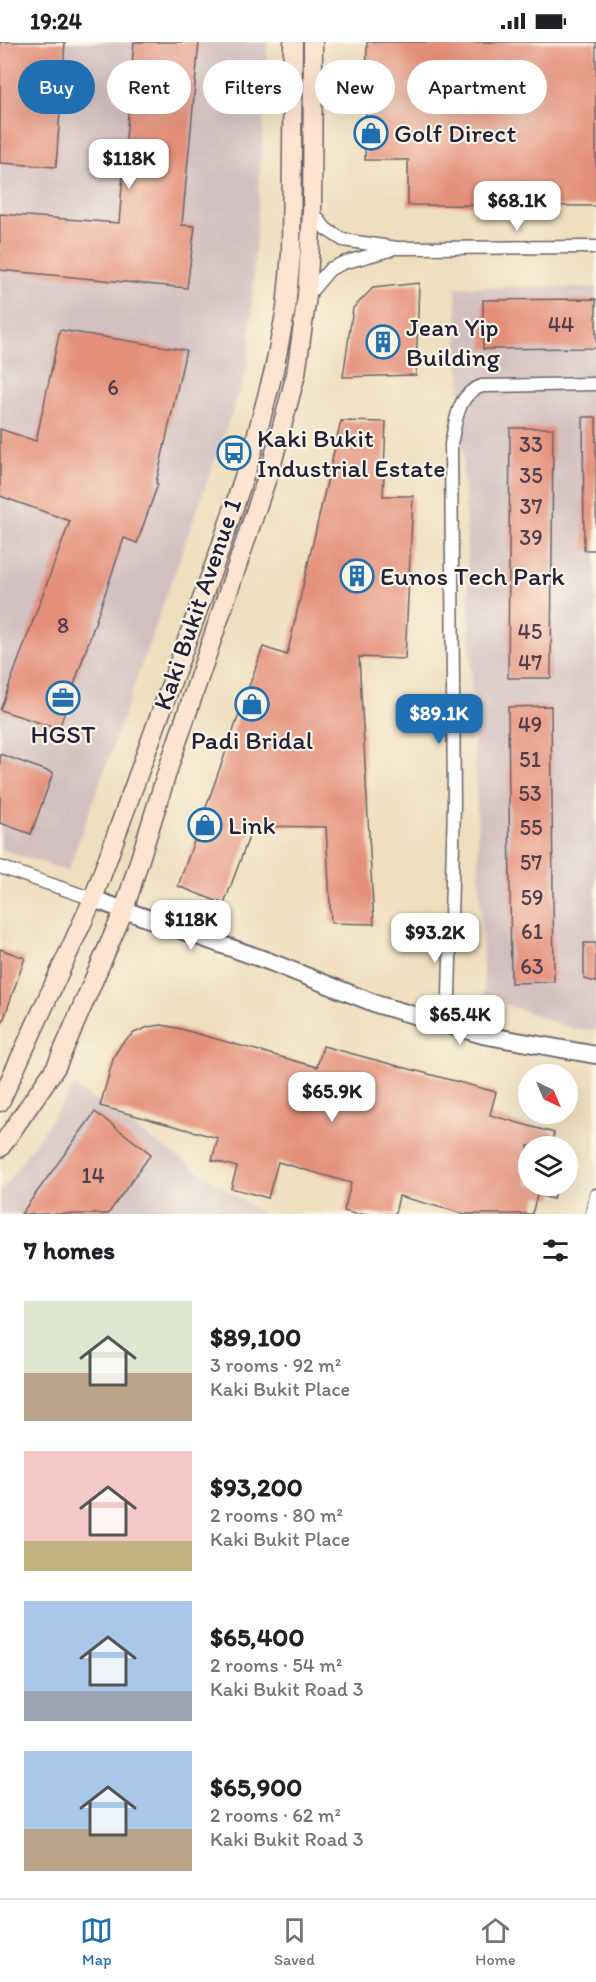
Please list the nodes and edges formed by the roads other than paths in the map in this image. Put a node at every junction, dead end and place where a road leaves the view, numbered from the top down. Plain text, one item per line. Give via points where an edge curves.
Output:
1 (293, 42) edge
2 (313, 42) edge
3 (312, 211) junction
4 (596, 247) edge
5 (397, 248) junction
6 (307, 296) junction
7 (596, 384) edge
8 (0, 867) edge
9 (93, 899) junction
10 (124, 910) junction
11 (447, 1024) junction
12 (596, 1055) edge
13 (0, 1102) edge
14 (0, 1148) edge
15 (596, 1195) edge
16 (592, 1214) edge

1 - 9 main road, Kaki Bukit Avenue 1 via 291,254 286,309 274,370 219,552
2 - 3 main road, Kaki Bukit Avenue 1
3 - 5 street via 326,229 344,240
3 - 6 main road, Kaki Bukit Avenue 1
4 - 5 street
5 - 6 street via 330,269
6 - 10 main road, Kaki Bukit Avenue 1 via 296,374 273,460
7 - 11 street via 482,386 466,395 458,410 452,444 454,804
8 - 9 street
9 - 10 street
9 - 13 main road, Kaki Bukit Avenue 1
10 - 11 street via 379,1005
10 - 14 main road, Kaki Bukit Avenue 1 via 56,1067
11 - 12 street via 483,1035
15 - 16 street

